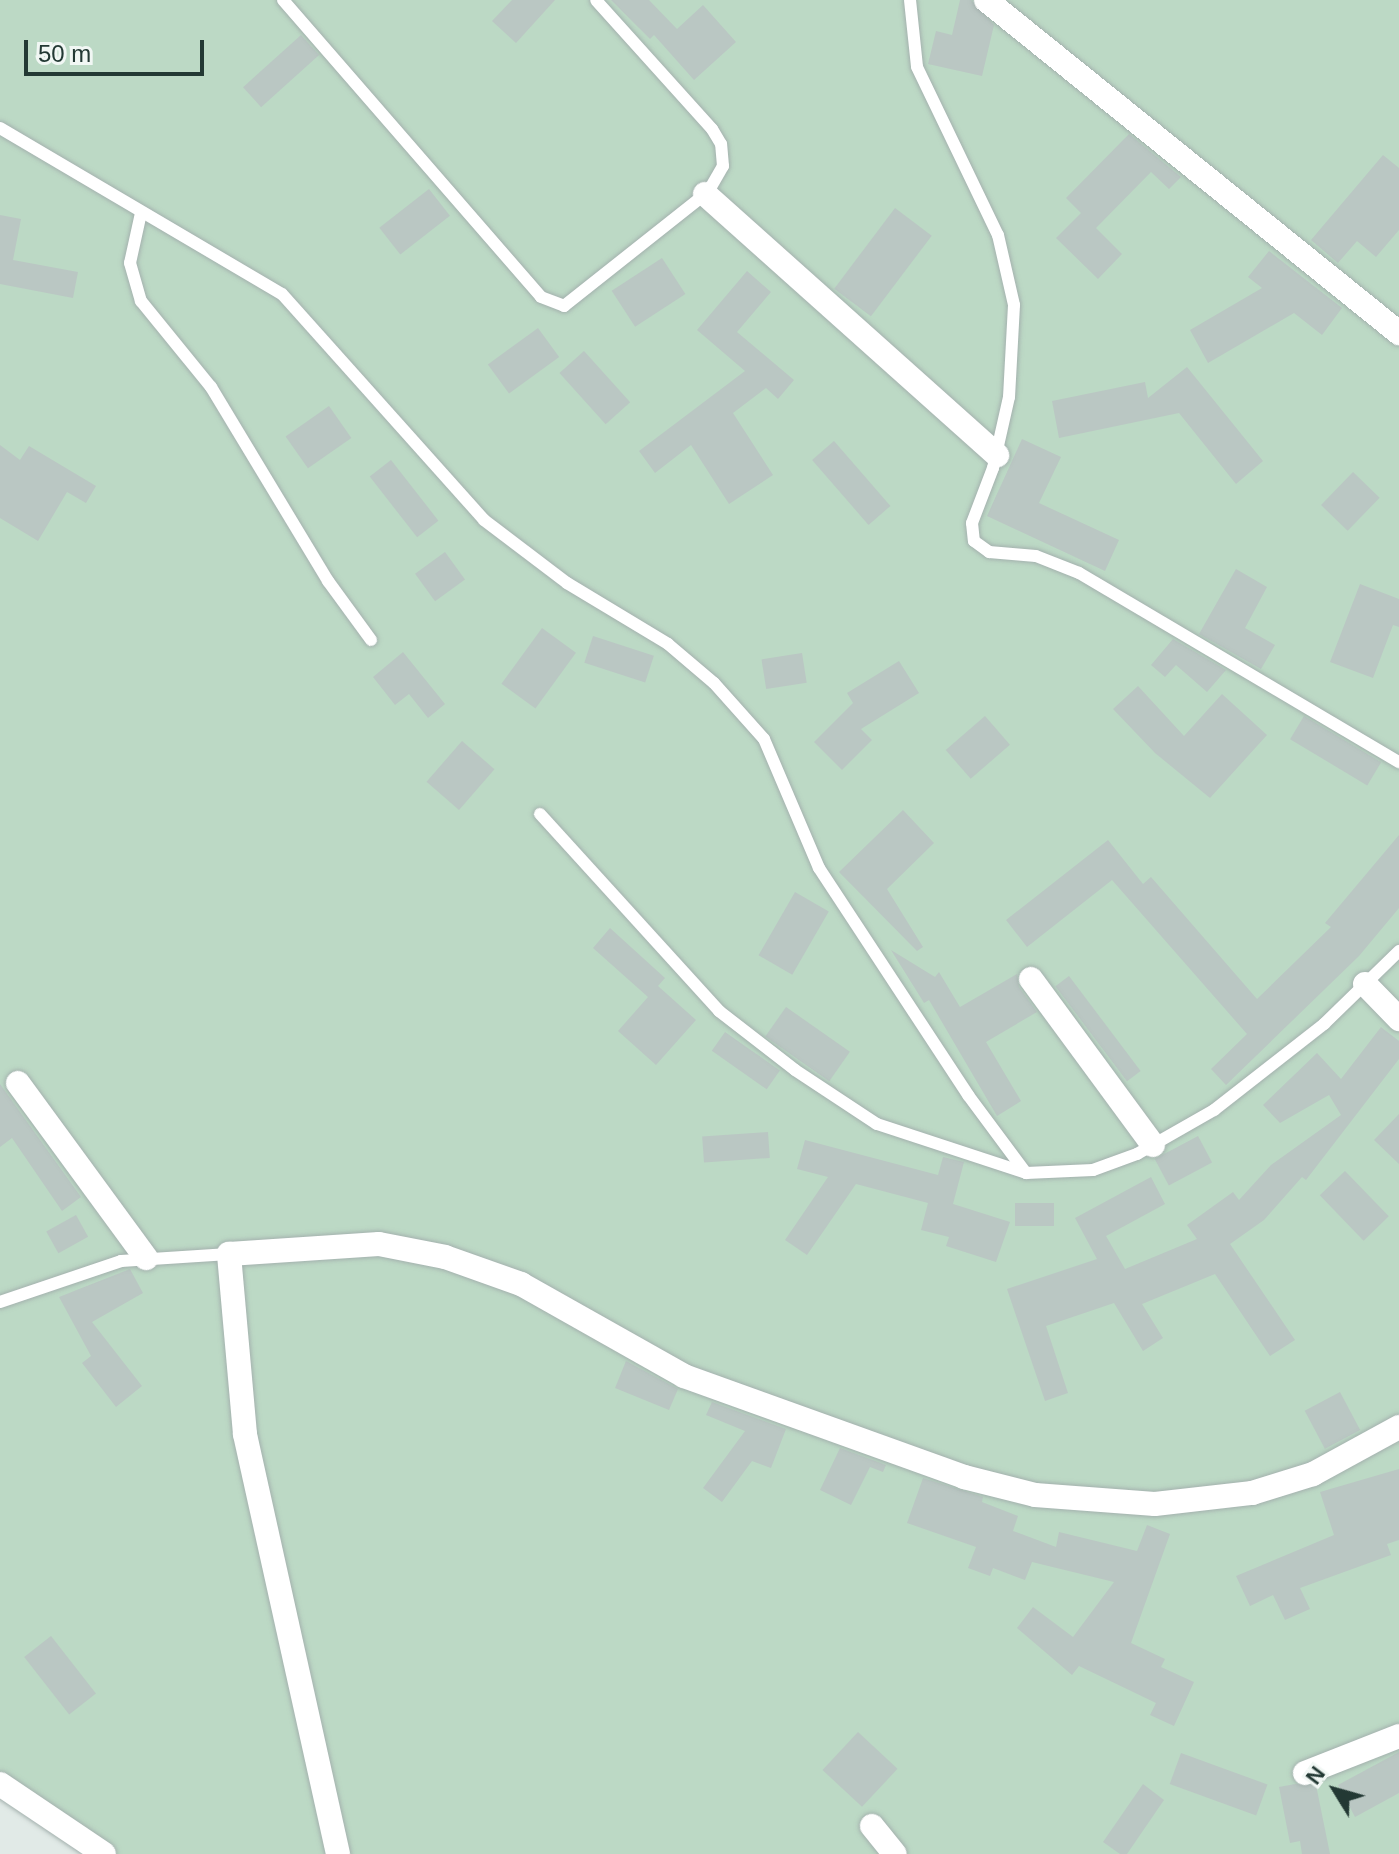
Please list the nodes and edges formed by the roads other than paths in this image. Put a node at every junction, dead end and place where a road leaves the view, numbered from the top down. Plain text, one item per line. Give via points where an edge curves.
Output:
1 (283, 0) edge
2 (596, 0) edge
3 (910, 0) edge
4 (986, 0) edge
5 (0, 128) edge
6 (705, 194) junction
7 (141, 213) junction
8 (1399, 333) edge
9 (997, 455) junction
10 (371, 640) dead end
11 (1399, 762) edge
12 (540, 814) dead end
13 (1399, 951) edge
14 (1031, 979) dead end
15 (1365, 984) junction
16 (1399, 1019) edge
17 (18, 1083) dead end
18 (1153, 1145) junction
19 (1026, 1173) junction
20 (229, 1254) junction
21 (146, 1258) junction
22 (0, 1302) edge
23 (1399, 1427) edge
24 (1399, 1736) edge
25 (1305, 1773) dead end
26 (0, 1784) edge
27 (872, 1826) dead end
28 (104, 1854) edge
29 (338, 1854) edge
30 (895, 1854) edge

1 - 6 lane via 548,302 573,302
2 - 6 lane via 721,144 723,166
3 - 9 lane via 917,67 983,198 1008,269 1013,373
4 - 8 street
5 - 7 lane
6 - 9 street
7 - 10 lane via 130,263 141,301 211,387 328,581
7 - 19 lane via 282,294 484,520 567,583 695,664 752,723 773,755 819,868 968,1095
9 - 11 lane via 972,523 980,548 1046,559 1079,573
12 - 19 lane via 719,1011 795,1070 877,1124
13 - 15 lane
14 - 18 street
15 - 16 street
15 - 18 lane via 1275,1066
17 - 21 street
18 - 19 lane via 1093,1170
20 - 21 lane
20 - 23 street via 379,1244 445,1257 521,1284 684,1376 964,1477 1035,1495 1155,1504 1252,1493 1313,1474
20 - 29 street via 245,1434
21 - 22 lane via 96,1267
24 - 25 street
26 - 28 street
27 - 30 street

